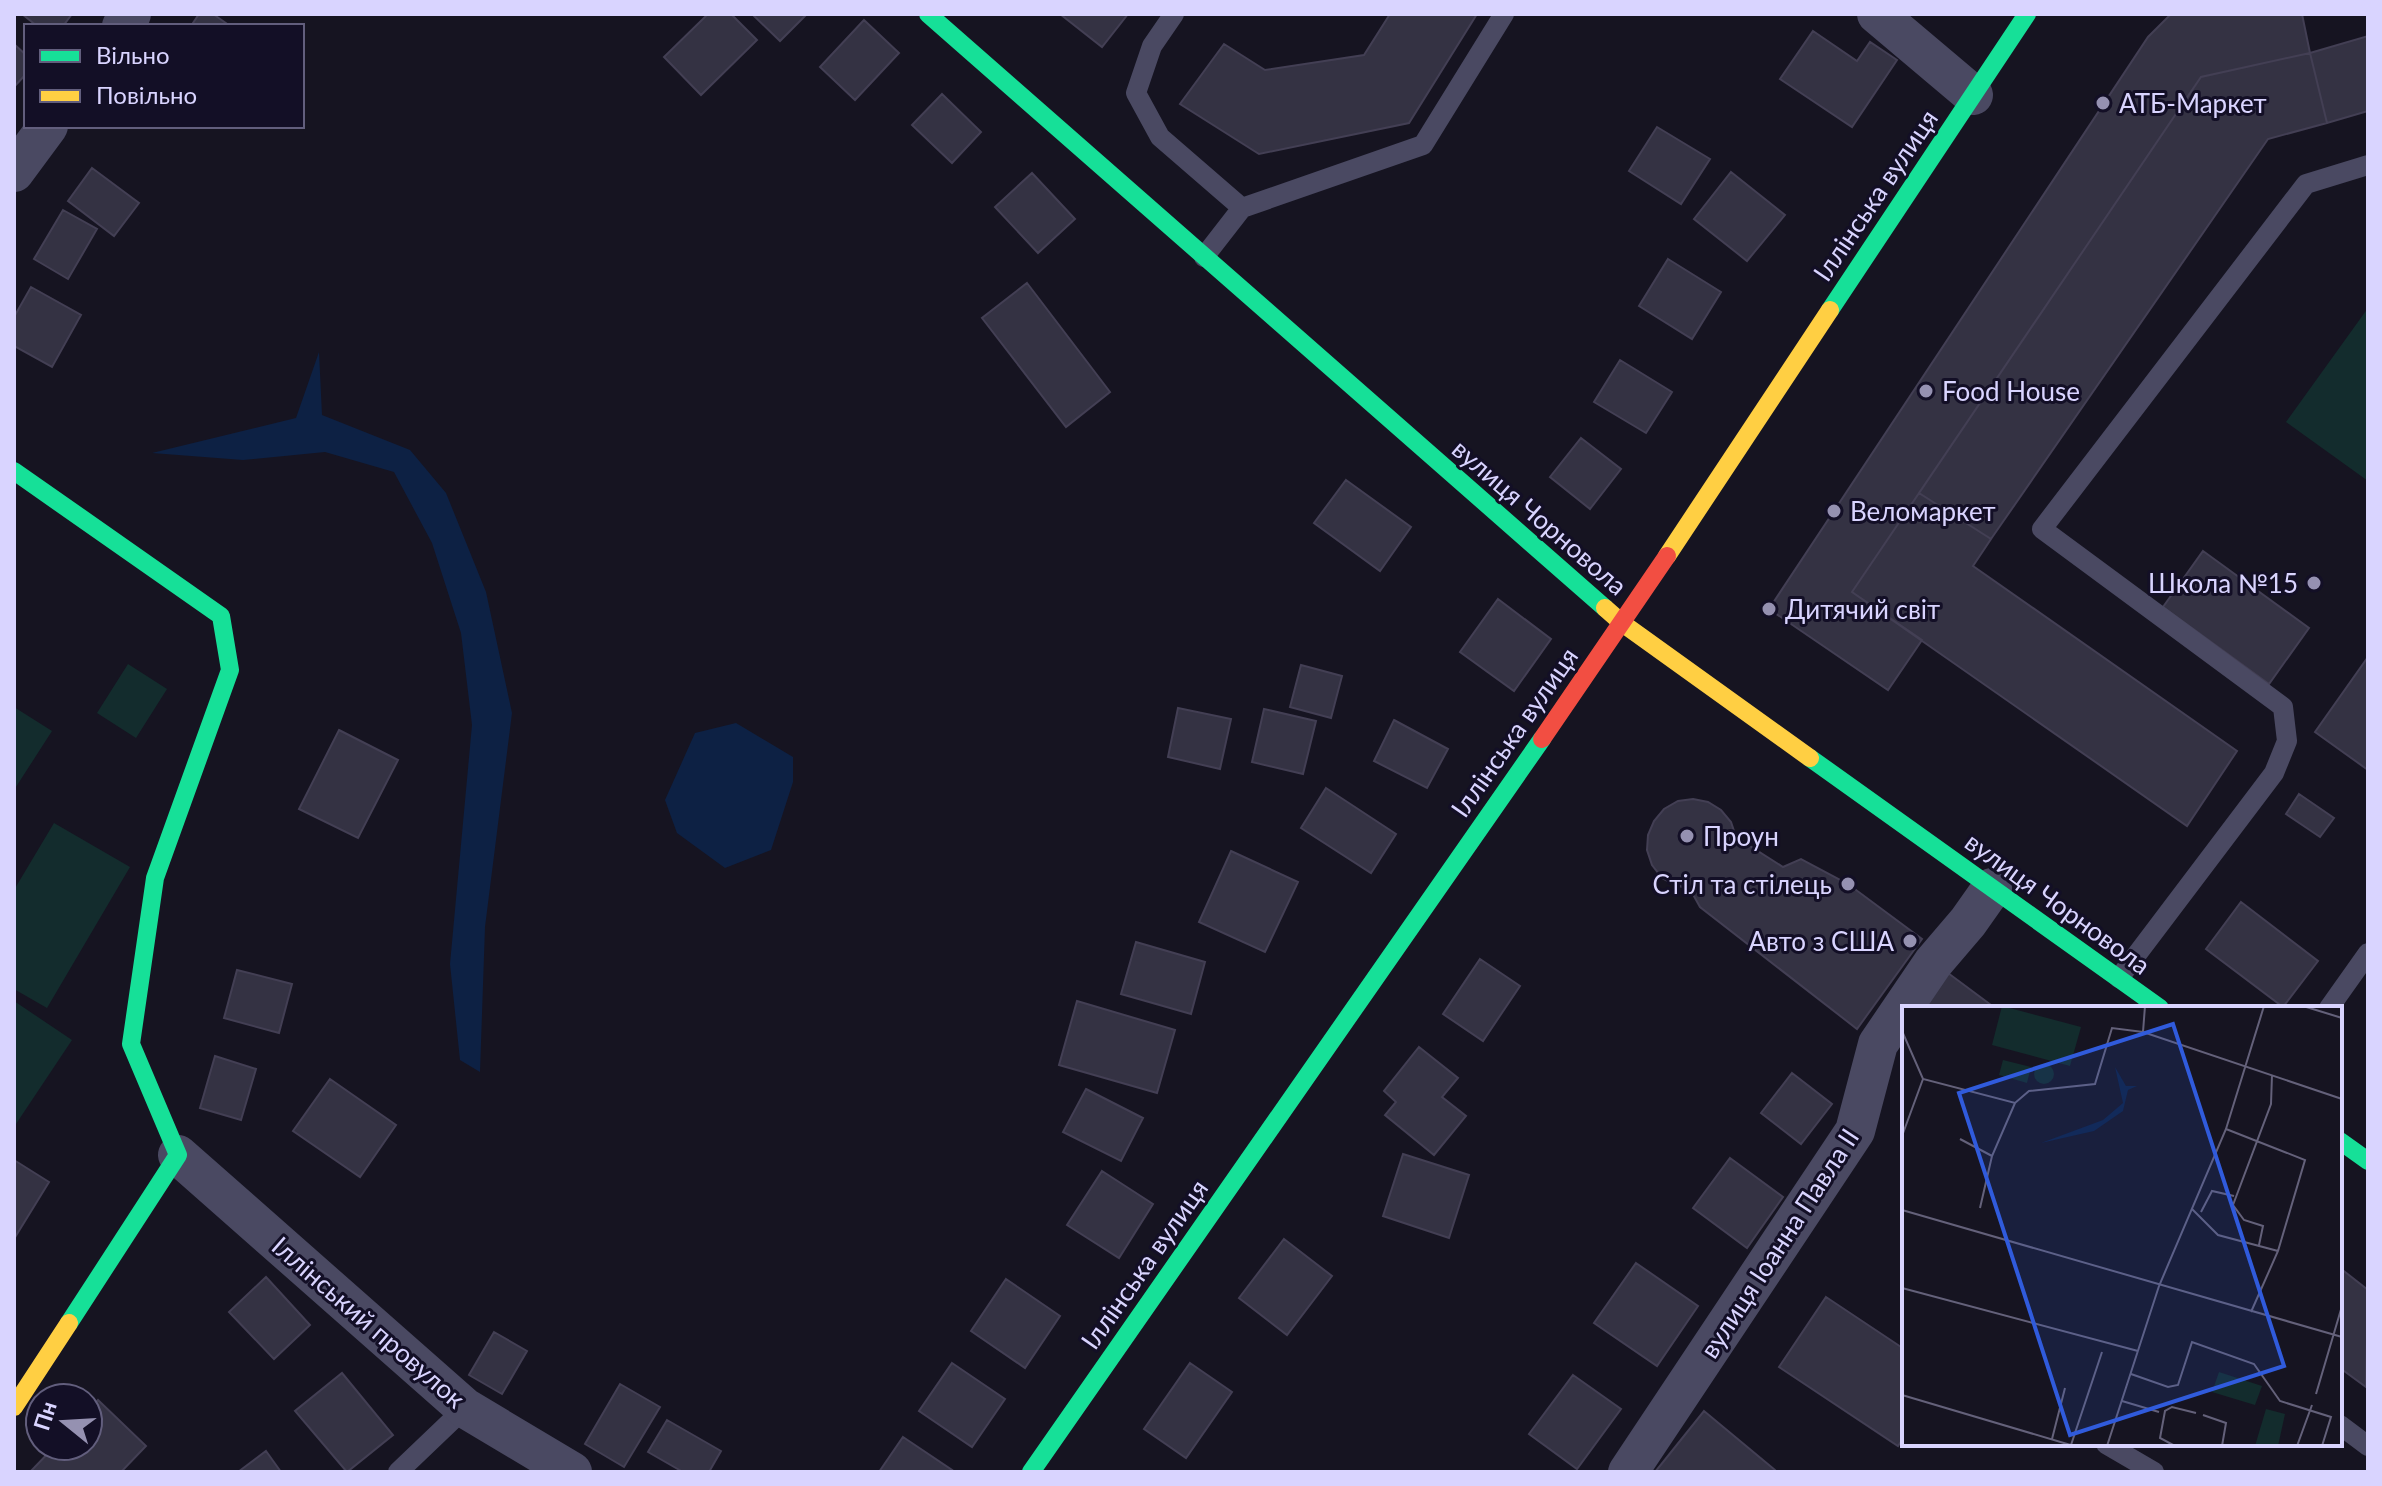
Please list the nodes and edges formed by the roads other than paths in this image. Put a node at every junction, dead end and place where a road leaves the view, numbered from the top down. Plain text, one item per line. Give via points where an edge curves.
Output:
1 (928, 14) edge
2 (1174, 14) edge
3 (1504, 14) edge
4 (1877, 14) edge
5 (2027, 14) edge
6 (1973, 95) junction
7 (47, 128) edge
8 (2368, 165) edge
9 (14, 172) edge
10 (1242, 208) junction
11 (1204, 257) junction
12 (14, 471) edge
13 (1622, 623) junction
14 (1992, 888) junction
15 (2368, 953) edge
16 (2119, 978) junction
17 (1904, 1006) edge
18 (2157, 1006) edge
19 (2330, 1006) edge
20 (1902, 1009) edge
21 (2342, 1142) edge
22 (178, 1155) junction
23 (2368, 1161) edge
24 (14, 1407) edge
25 (465, 1408) junction
26 (2342, 1426) edge
27 (2109, 1446) edge
28 (2368, 1446) edge
29 (398, 1472) edge
30 (572, 1472) edge
31 (1031, 1472) edge
32 (1628, 1472) edge
33 (2154, 1472) edge

1 - 11 main road, вулиця Чорновола
2 - 10 lane via 1152,46 1136,93 1160,137
3 - 10 lane via 1423,145
4 - 6 street
5 - 6 main road, Іллінська вулиця
6 - 13 main road, Іллінська вулиця
7 - 9 street
8 - 16 lane via 2306,184 2042,529 2283,707 2287,741 2274,773
10 - 11 lane
11 - 13 main road, вулиця Чорновола
12 - 22 main road via 221,616 230,670 155,878 131,1044
13 - 14 main road, вулиця Чорновола
13 - 31 main road, Іллінська вулиця
14 - 16 main road, вулиця Чорновола
14 - 17 street, вулиця Іоанна Павла II
15 - 19 lane
16 - 18 main road, вулиця Чорновола
20 - 32 street, вулиця Іоанна Павла II via 1878,1044 1855,1131
21 - 23 main road
22 - 24 main road
22 - 25 street, Іллінський провулок
25 - 29 lane
25 - 30 street, Іллінський провулок
26 - 28 lane
27 - 33 lane

